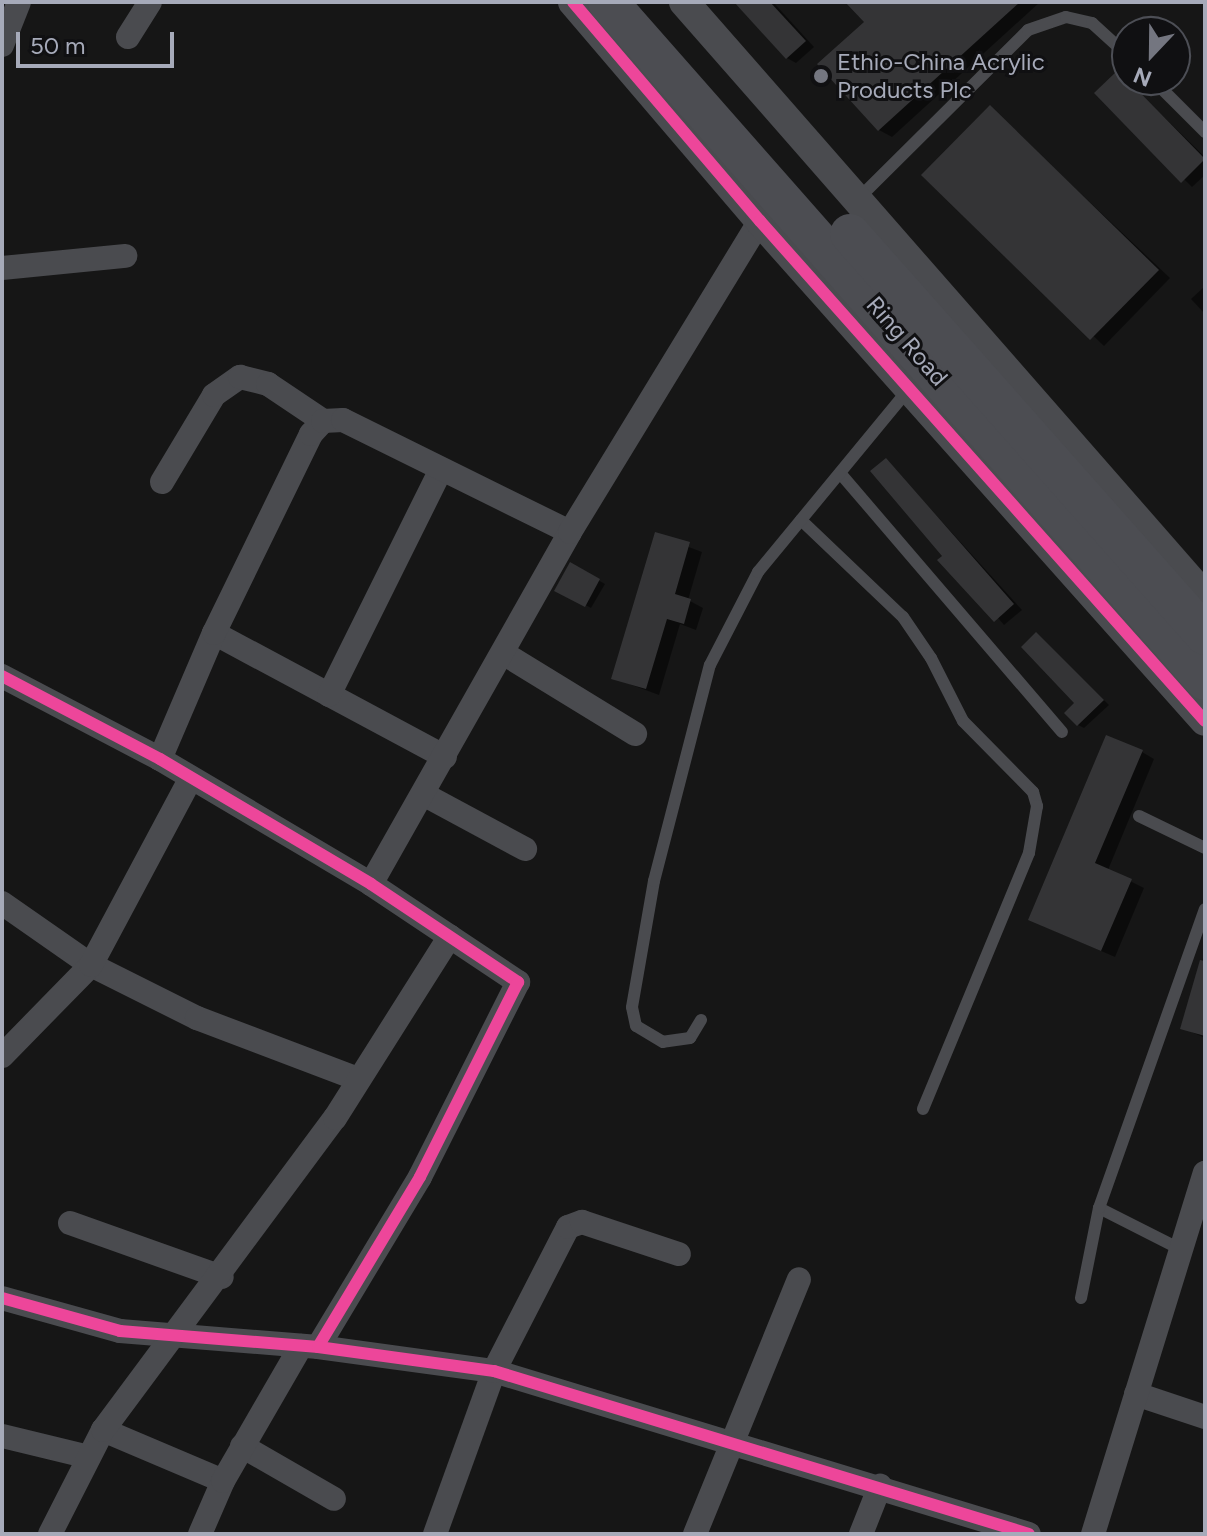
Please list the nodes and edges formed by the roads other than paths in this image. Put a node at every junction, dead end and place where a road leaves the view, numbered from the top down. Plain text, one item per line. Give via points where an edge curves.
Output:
1 (19, 2) edge
2 (150, 2) edge
3 (573, 2) edge
4 (608, 2) edge
5 (644, 2) edge
6 (684, 2) edge
7 (128, 37) dead end
8 (1111, 40) edge
9 (2, 45) edge
10 (1169, 96) edge
11 (1205, 132) edge
12 (857, 200) junction
13 (760, 221) junction
14 (125, 256) dead end
15 (2, 268) edge
16 (909, 389) junction
17 (323, 421) junction
18 (441, 469) junction
19 (840, 473) junction
20 (162, 482) dead end
21 (801, 520) junction
22 (570, 532) junction
23 (1205, 597) edge
24 (214, 633) junction
25 (1205, 635) edge
26 (503, 653) junction
27 (2, 676) edge
28 (1205, 680) edge
29 (329, 695) junction
30 (1205, 721) edge
31 (1062, 732) dead end
32 (635, 734) dead end
33 (445, 757) junction
34 (160, 759) junction
35 (191, 778) junction
36 (423, 794) junction
37 (1139, 816) dead end
38 (1205, 848) edge
39 (525, 849) dead end
40 (371, 884) junction
41 (2, 903) edge
42 (1205, 909) edge
43 (450, 936) junction
44 (91, 965) junction
45 (701, 1020) dead end
46 (2, 1056) edge
47 (358, 1079) junction
48 (923, 1109) dead end
49 (1205, 1173) edge
50 (1099, 1208) junction
51 (70, 1223) dead end
52 (1180, 1249) junction
53 (679, 1254) dead end
54 (222, 1277) junction
55 (799, 1279) dead end
56 (2, 1298) edge
57 (1081, 1298) dead end
58 (174, 1335) junction
59 (309, 1347) junction
60 (494, 1371) junction
61 (1136, 1394) junction
62 (1205, 1417) edge
63 (103, 1430) junction
64 (2, 1436) edge
65 (732, 1441) junction
66 (242, 1446) junction
67 (89, 1457) junction
68 (223, 1481) junction
69 (880, 1486) junction
70 (334, 1499) dead end
71 (50, 1534) edge
72 (200, 1534) edge
73 (435, 1534) edge
74 (695, 1534) edge
75 (861, 1534) edge
76 (1029, 1534) edge
77 (1093, 1534) edge

1 - 9 street
2 - 7 street
3 - 13 street
4 - 28 highway, Ring Road
5 - 25 highway, Ring Road
6 - 12 street
8 - 12 lane via 1092,23 1066,17 1028,30
10 - 11 lane
12 - 23 street
13 - 16 street
13 - 22 street
14 - 15 street
16 - 19 lane
16 - 30 street
17 - 18 street via 343,420
17 - 20 street via 268,384 240,377 214,395
17 - 24 street via 311,434
18 - 22 street
18 - 29 street
19 - 21 lane
19 - 31 lane
21 - 45 lane via 742,598 710,665 654,881 632,1007 636,1026 647,1036 676,1044 690,1038
21 - 48 lane via 903,617 963,721 1033,792 1037,806 1029,853
22 - 26 street
24 - 29 street
24 - 34 street
26 - 32 street
26 - 33 street
27 - 34 street
29 - 33 street
33 - 36 street
34 - 35 street
35 - 40 street
35 - 44 street
36 - 39 street
36 - 40 street
37 - 38 lane
40 - 43 street
41 - 44 street
42 - 50 lane
43 - 47 street
43 - 59 street via 507,972 518,985 420,1177
44 - 46 street
44 - 47 street via 236,1035
47 - 54 street
49 - 52 street
50 - 52 lane
50 - 57 lane
51 - 54 street
52 - 61 street
53 - 60 street via 574,1223 562,1235
54 - 58 street
55 - 65 street
56 - 58 street via 120,1331
58 - 59 street
58 - 63 street
59 - 60 street
59 - 66 street
60 - 65 street
60 - 73 street
61 - 62 street
61 - 77 street
63 - 67 street
63 - 68 street
64 - 67 street
65 - 69 street
65 - 74 street
66 - 68 street
66 - 70 street
67 - 71 street
68 - 72 street
69 - 75 street
69 - 76 street

